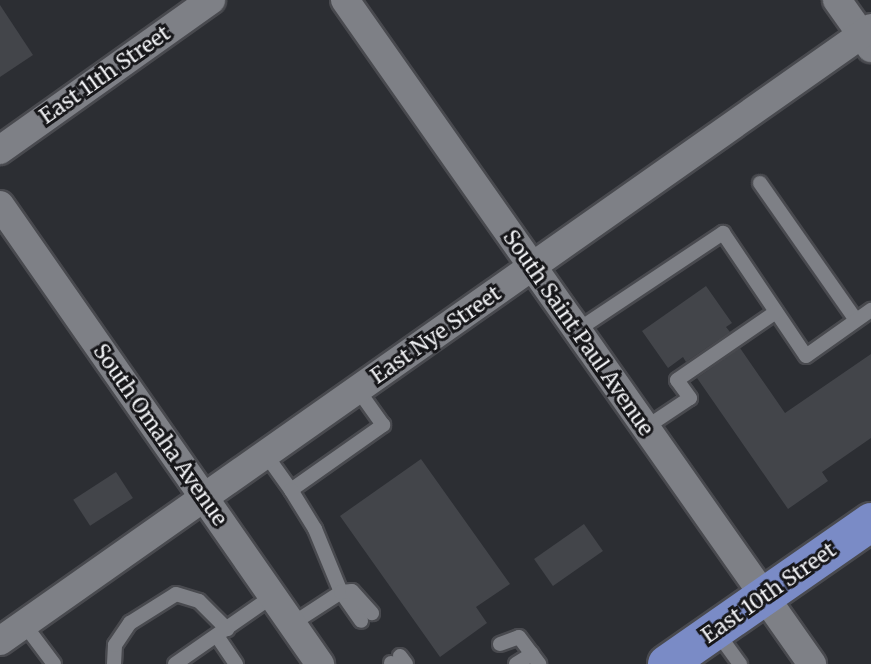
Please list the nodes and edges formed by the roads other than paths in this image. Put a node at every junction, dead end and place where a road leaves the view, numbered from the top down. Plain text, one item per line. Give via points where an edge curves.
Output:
1 (211, 0) edge
2 (345, 0) edge
3 (837, 0) edge
4 (868, 37) edge
5 (0, 150) edge
6 (761, 183) dead end
7 (0, 205) edge
8 (532, 269) junction
9 (871, 310) edge
10 (776, 312) junction
11 (856, 320) junction
12 (576, 331) junction
13 (358, 390) junction
14 (645, 428) junction
15 (265, 455) junction
16 (291, 490) junction
17 (204, 498) junction
18 (871, 522) edge
19 (341, 592) junction
20 (273, 596) junction
21 (764, 596) junction
22 (367, 617) dead end
23 (24, 624) junction
24 (292, 624) junction
25 (715, 631) junction
26 (222, 632) junction
27 (0, 640) edge
28 (500, 644) dead end
29 (535, 659) edge
30 (54, 664) edge
31 (114, 664) edge
32 (175, 664) edge
33 (236, 664) edge
34 (320, 664) edge
35 (516, 664) edge
36 (667, 664) edge
37 (740, 664) edge
38 (812, 664) edge

1 - 5 street, East 11th Street
2 - 8 street, South Saint Paul Avenue
3 - 4 street
4 - 8 street, East Nye Street
6 - 11 lane
7 - 17 street, South Omaha Avenue
8 - 12 street, South Saint Paul Avenue
8 - 13 street, East Nye Street
9 - 11 lane
10 - 11 lane via 806,356
10 - 12 lane via 723,233
10 - 14 lane via 677,380 690,398
12 - 14 street, South Saint Paul Avenue
13 - 15 street, East Nye Street
13 - 16 lane via 383,425
14 - 21 street, South Saint Paul Avenue
15 - 16 lane
15 - 17 street, East Nye Street
16 - 19 lane via 315,528
17 - 20 street, South Omaha Avenue
17 - 23 street, East Nye Street
18 - 21 main road, East 10th Street
19 - 22 lane via 352,591
19 - 24 lane
20 - 24 street, South Omaha Avenue
20 - 26 lane
21 - 25 main road, East 10th Street
21 - 38 street, South Saint Paul Avenue
23 - 27 street, East Nye Street
23 - 30 lane
24 - 34 street, South Omaha Avenue
25 - 36 main road, East 10th Street
25 - 37 lane
26 - 31 lane via 199,601 176,594 130,623 115,645
26 - 32 lane
26 - 33 lane
28 - 29 lane via 519,637
29 - 35 lane

